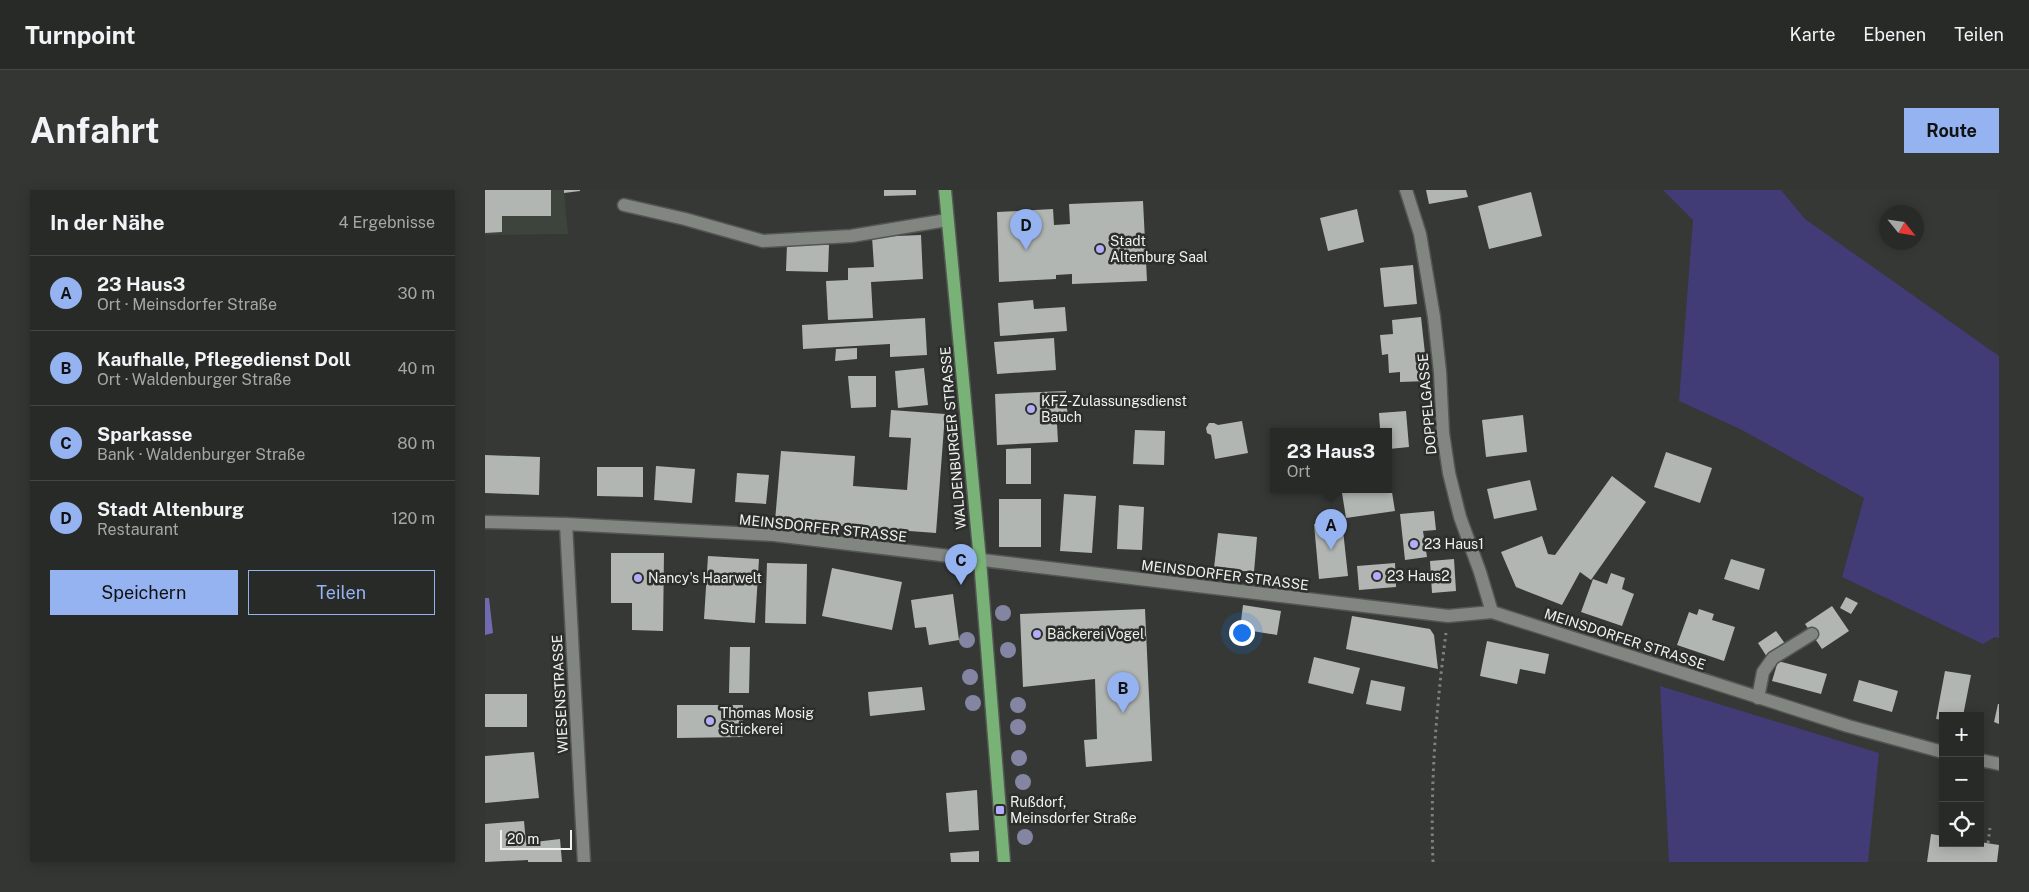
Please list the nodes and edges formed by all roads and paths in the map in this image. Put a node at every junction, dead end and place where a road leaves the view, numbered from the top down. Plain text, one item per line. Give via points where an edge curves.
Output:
1 (945, 190) edge
2 (1406, 190) edge
3 (624, 206) dead end
4 (947, 220) junction
5 (485, 522) edge
6 (566, 524) junction
7 (979, 560) junction
8 (1492, 612) junction
9 (1448, 616) junction
10 (1812, 634) dead end
11 (1758, 698) junction
12 (1939, 751) edge
13 (1984, 761) edge
14 (1999, 764) edge
15 (1990, 828) dead end
16 (1988, 843) dead end
17 (584, 862) edge
18 (1004, 862) edge
19 (1433, 862) edge

1 - 4 main road, WALDENBURGER STRASSE
2 - 8 street, DOPPELGASSE via 1420,234 1434,317 1449,472
3 - 4 street via 763,241 851,236
4 - 7 main road, WALDENBURGER STRASSE
5 - 6 street, MEINSDORFER STRASSE
6 - 7 street, MEINSDORFER STRASSE via 774,535
6 - 17 street, WIESENSTRASSE
7 - 9 street, MEINSDORFER STRASSE
7 - 18 main road, WALDENBURGER STRASSE
8 - 9 street, MEINSDORFER STRASSE
8 - 11 street, MEINSDORFER STRASSE
9 - 19 path via 1438,699 1431,823
10 - 11 street via 1773,658 1763,672
11 - 12 street, MEINSDORFER STRASSE
13 - 14 street
15 - 16 path

